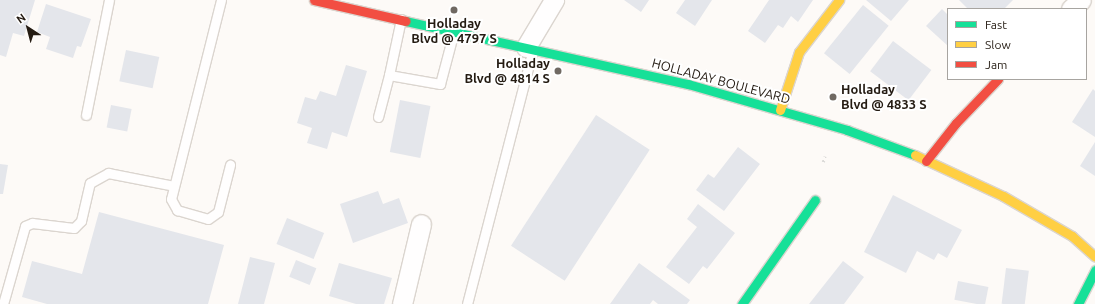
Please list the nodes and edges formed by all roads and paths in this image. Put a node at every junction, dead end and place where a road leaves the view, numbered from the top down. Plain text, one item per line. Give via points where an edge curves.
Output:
1 (109, 0) edge
2 (221, 0) edge
3 (314, 0) edge
4 (554, 0) edge
5 (839, 0) edge
6 (1080, 0) edge
7 (360, 5) edge
8 (1072, 8) edge
9 (401, 19) junction
10 (454, 31) junction
11 (530, 48) junction
12 (389, 75) junction
13 (997, 80) edge
14 (780, 110) junction
15 (86, 115) dead end
16 (378, 117) dead end
17 (825, 156) dead end
18 (926, 161) junction
19 (823, 162) dead end
20 (230, 165) dead end
21 (174, 186) junction
22 (815, 200) dead end
23 (421, 224) dead end
24 (1095, 257) edge
25 (1095, 270) edge
26 (3, 304) edge
27 (402, 304) edge
28 (466, 304) edge
29 (742, 304) edge
30 (1078, 304) edge

1 - 15 lane
2 - 21 lane
3 - 7 main road, HOLLADAY BOULEVARD
4 - 11 street
5 - 14 main road via 799,52
6 - 8 street
7 - 9 main road, HOLLADAY BOULEVARD
9 - 10 main road, HOLLADAY BOULEVARD
9 - 12 lane
10 - 11 main road, HOLLADAY BOULEVARD
10 - 12 lane via 440,84
11 - 14 main road, HOLLADAY BOULEVARD via 688,84
11 - 28 lane
12 - 16 lane
13 - 18 main road
14 - 18 main road, HOLLADAY BOULEVARD via 877,140
17 - 19 path
18 - 24 main road, HOLLADAY BOULEVARD via 1038,214 1072,236
20 - 21 lane via 218,212 208,219 177,210 171,199
21 - 26 lane via 108,173 90,183 81,221 74,228 32,223 24,226
22 - 29 main road
23 - 27 street
25 - 30 main road

